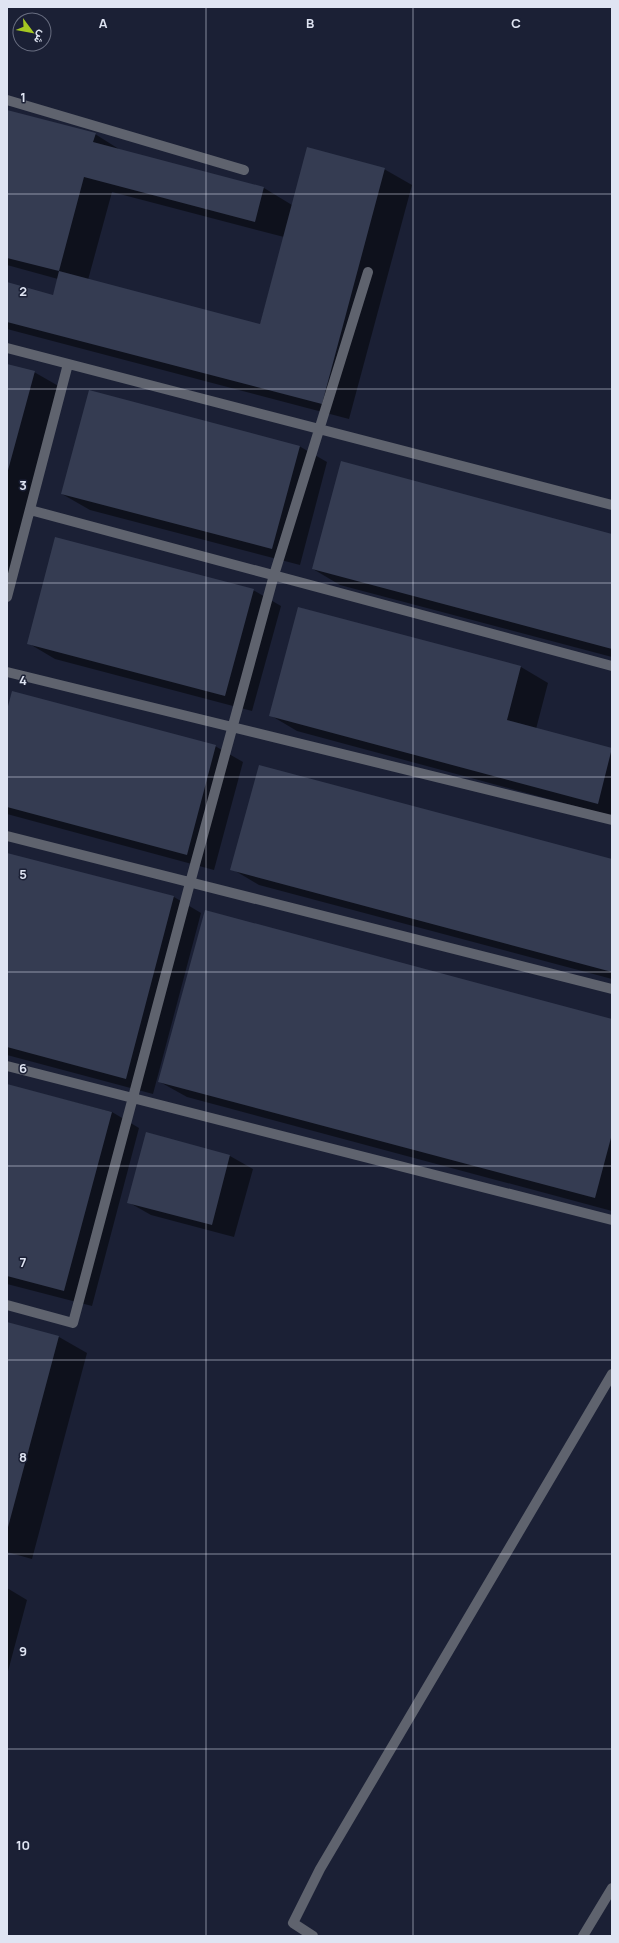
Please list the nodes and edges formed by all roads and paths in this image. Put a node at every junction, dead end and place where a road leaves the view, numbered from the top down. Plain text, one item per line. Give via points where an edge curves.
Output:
1 (7, 100) edge
2 (244, 170) dead end
3 (368, 272) dead end
4 (7, 348) edge
5 (68, 364) junction
6 (318, 429) junction
7 (612, 505) edge
8 (30, 510) junction
9 (274, 575) junction
10 (7, 597) edge
11 (612, 666) edge
12 (7, 672) edge
13 (233, 727) junction
14 (612, 820) edge
15 (7, 836) edge
16 (190, 883) junction
17 (612, 989) edge
18 (7, 1066) edge
19 (132, 1098) junction
20 (612, 1220) edge
21 (7, 1305) edge
22 (612, 1374) edge
23 (612, 1888) edge
24 (313, 1936) edge
25 (583, 1936) edge

1 - 2 street
3 - 6 street
4 - 5 street
5 - 6 street
5 - 8 street
6 - 7 street
6 - 9 street
8 - 9 street
8 - 10 street
9 - 11 street
9 - 13 street
12 - 13 street
13 - 14 street
13 - 16 street
15 - 16 street
16 - 17 street
16 - 19 street
18 - 19 street
19 - 20 street
19 - 21 street via 72,1323
22 - 24 street via 320,1869 293,1923
23 - 25 street

